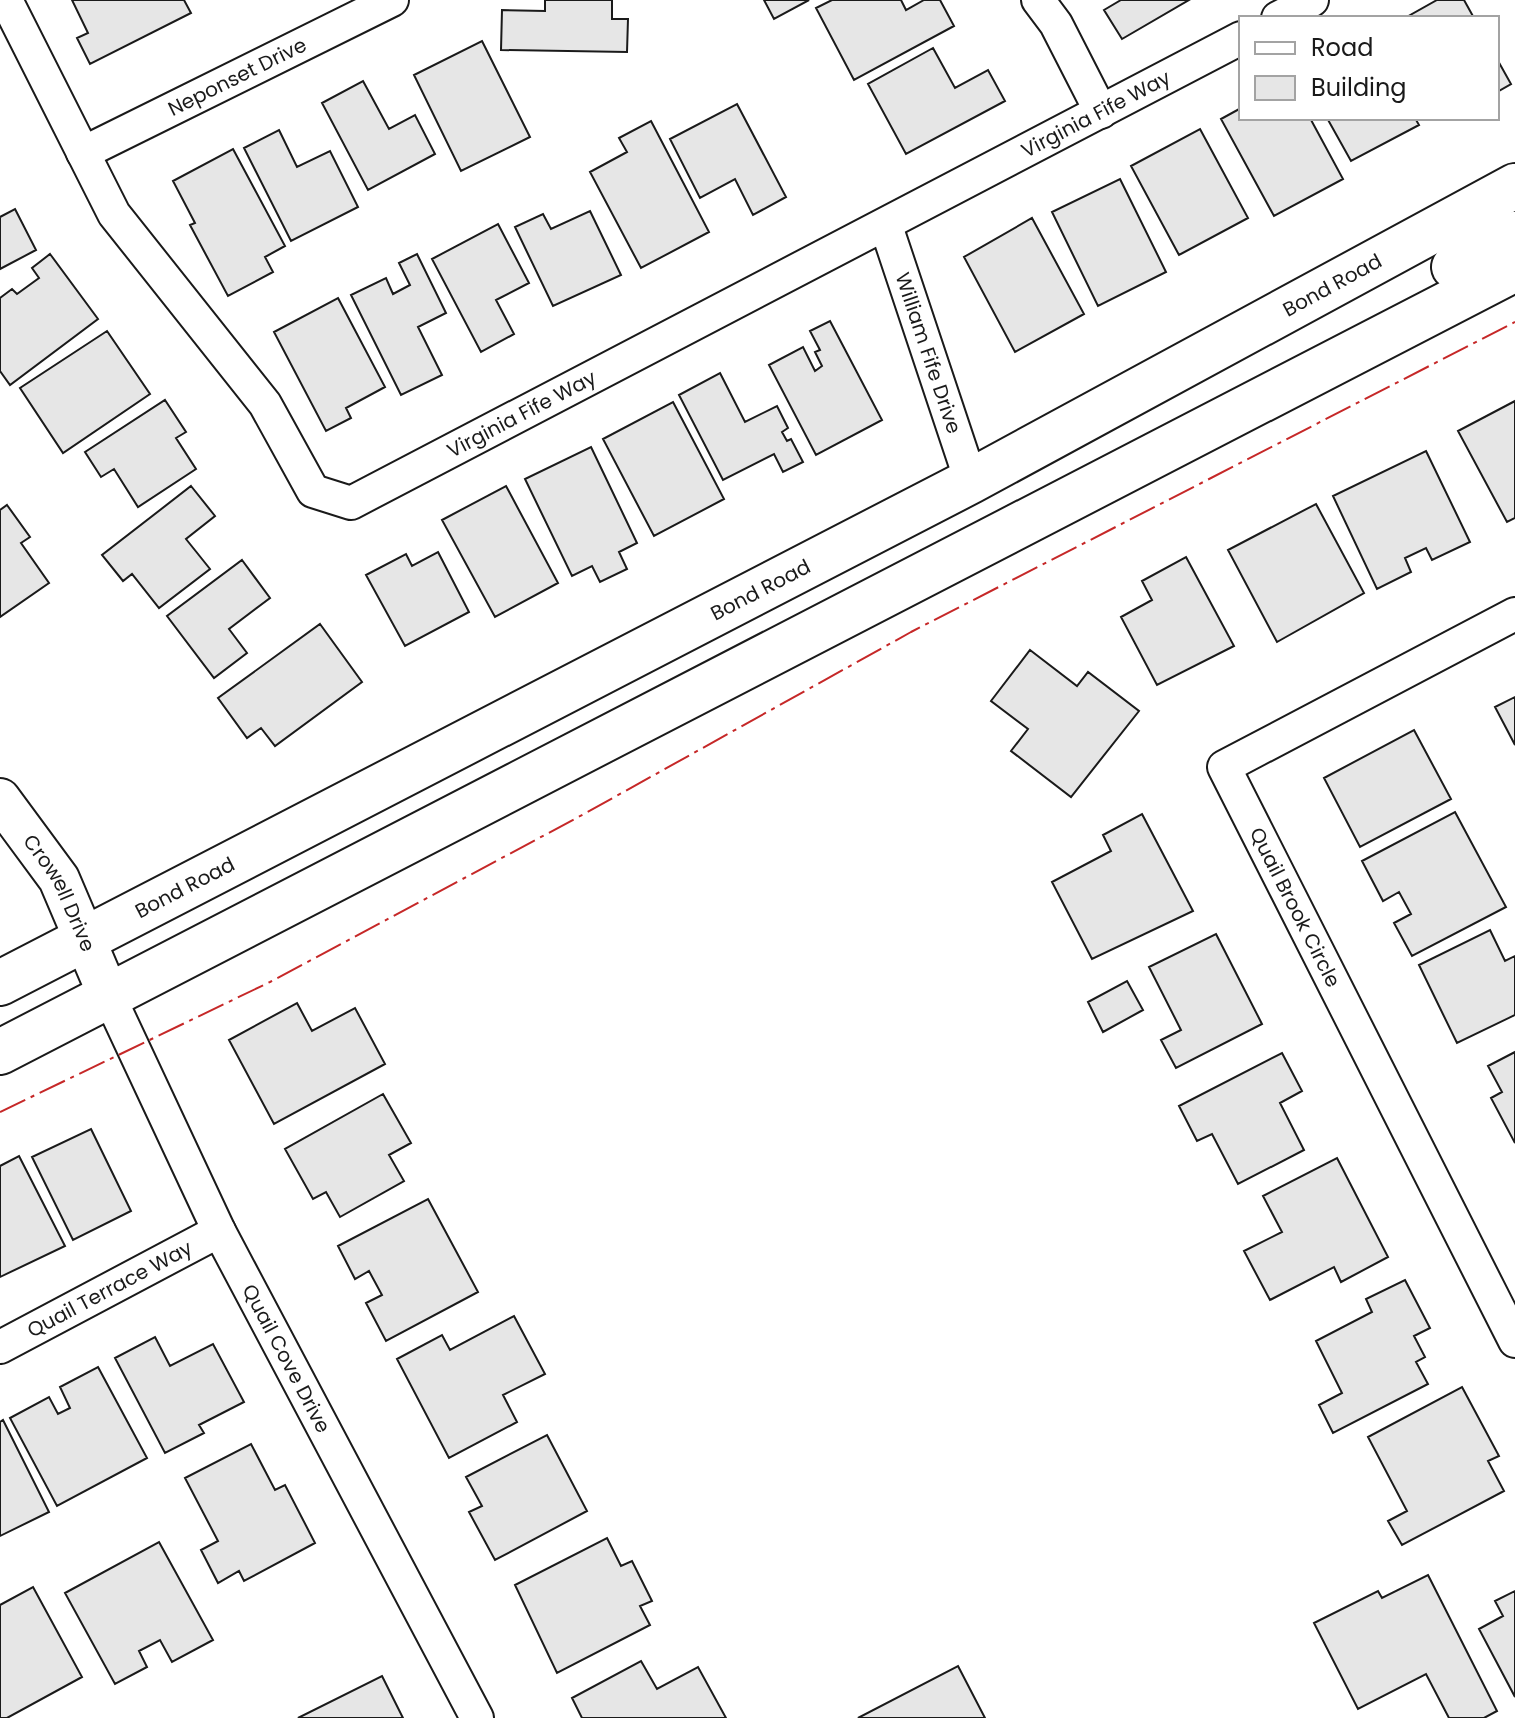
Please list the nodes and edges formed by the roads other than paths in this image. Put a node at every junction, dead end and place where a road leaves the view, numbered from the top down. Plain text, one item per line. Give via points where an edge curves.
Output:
1 (6, 0) edge
2 (392, 0) edge
3 (1038, 0) edge
4 (1312, 0) edge
5 (1282, 16) edge
6 (1239, 39) edge
7 (1101, 112) junction
8 (83, 153) junction
9 (1515, 186) edge
10 (886, 226) junction
11 (1515, 234) edge
12 (1515, 269) edge
13 (1286, 387) junction
14 (971, 481) junction
15 (1515, 614) edge
16 (673, 703) junction
17 (0, 799) edge
18 (83, 939) junction
19 (0, 983) edge
20 (108, 994) junction
21 (0, 1052) edge
22 (219, 1231) junction
23 (1515, 1341) edge
24 (0, 1347) edge
25 (477, 1718) edge

1 - 8 street, Virginia Fife Way
2 - 8 street, Neponset Drive
3 - 7 street
4 - 5 street
6 - 7 street, Virginia Fife Way
7 - 10 street, Virginia Fife Way
8 - 10 street, Virginia Fife Way via 114,214 265,404 313,491 351,503
9 - 14 main road, Bond Road
10 - 14 street, William Fife Drive
11 - 13 main road via 1321,339
12 - 13 main road
13 - 16 main road
14 - 16 main road via 973,499 961,523 720,653
14 - 18 main road, Bond Road
15 - 23 street, Quail Brook Circle via 1224,767
16 - 20 main road
17 - 18 street, Crowell Drive via 59,879
18 - 19 main road, Bond Road
18 - 20 street, Crowell Drive
20 - 21 main road
20 - 22 street, Quail Cove Drive
22 - 24 street, Quail Terrace Way
22 - 25 street, Quail Cove Drive

